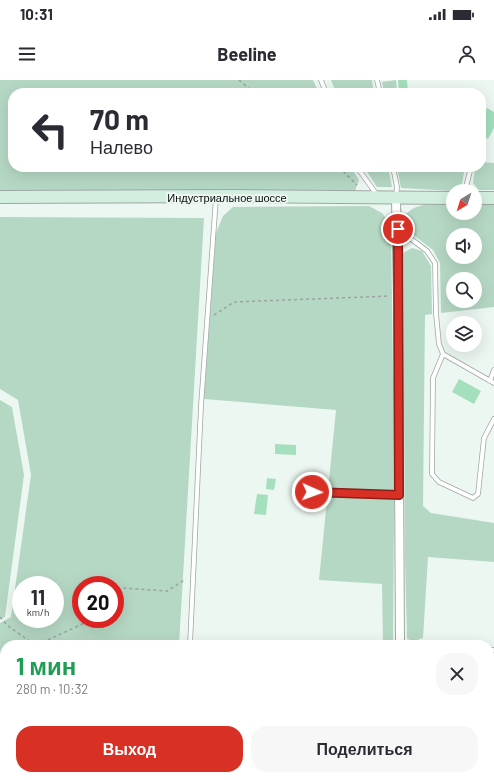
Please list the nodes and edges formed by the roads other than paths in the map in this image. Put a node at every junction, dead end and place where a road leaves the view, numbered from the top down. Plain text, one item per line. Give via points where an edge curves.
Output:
1 (361, 172) edge
2 (394, 172) edge
3 (469, 172) edge
4 (466, 184) edge
5 (216, 196) junction
6 (0, 197) edge
7 (380, 198) junction
8 (446, 198) edge
9 (482, 198) edge
10 (494, 198) edge
11 (396, 199) junction
12 (398, 229) junction
13 (443, 354) junction
14 (494, 370) edge
15 (492, 382) edge
16 (494, 419) edge
17 (312, 492) dead end
18 (399, 495) junction
19 (190, 640) edge
20 (400, 640) edge
21 (487, 780) edge
22 (494, 780) edge

1 - 7 lane
2 - 11 lane
3 - 4 lane
5 - 6 main road, Индустриальное шоссе
5 - 7 main road, Индустриальное шоссе
5 - 19 lane via 201,406
7 - 11 main road, Индустриальное шоссе
8 - 11 main road, Индустриальное шоссе
9 - 10 main road
11 - 12 street
12 - 13 lane via 427,251 435,263 436,314 439,344
12 - 18 street
13 - 15 lane
13 - 16 lane via 433,378 432,474 438,482 473,498 478,494 484,438
14 - 15 lane
17 - 18 lane
18 - 20 street
21 - 22 lane

